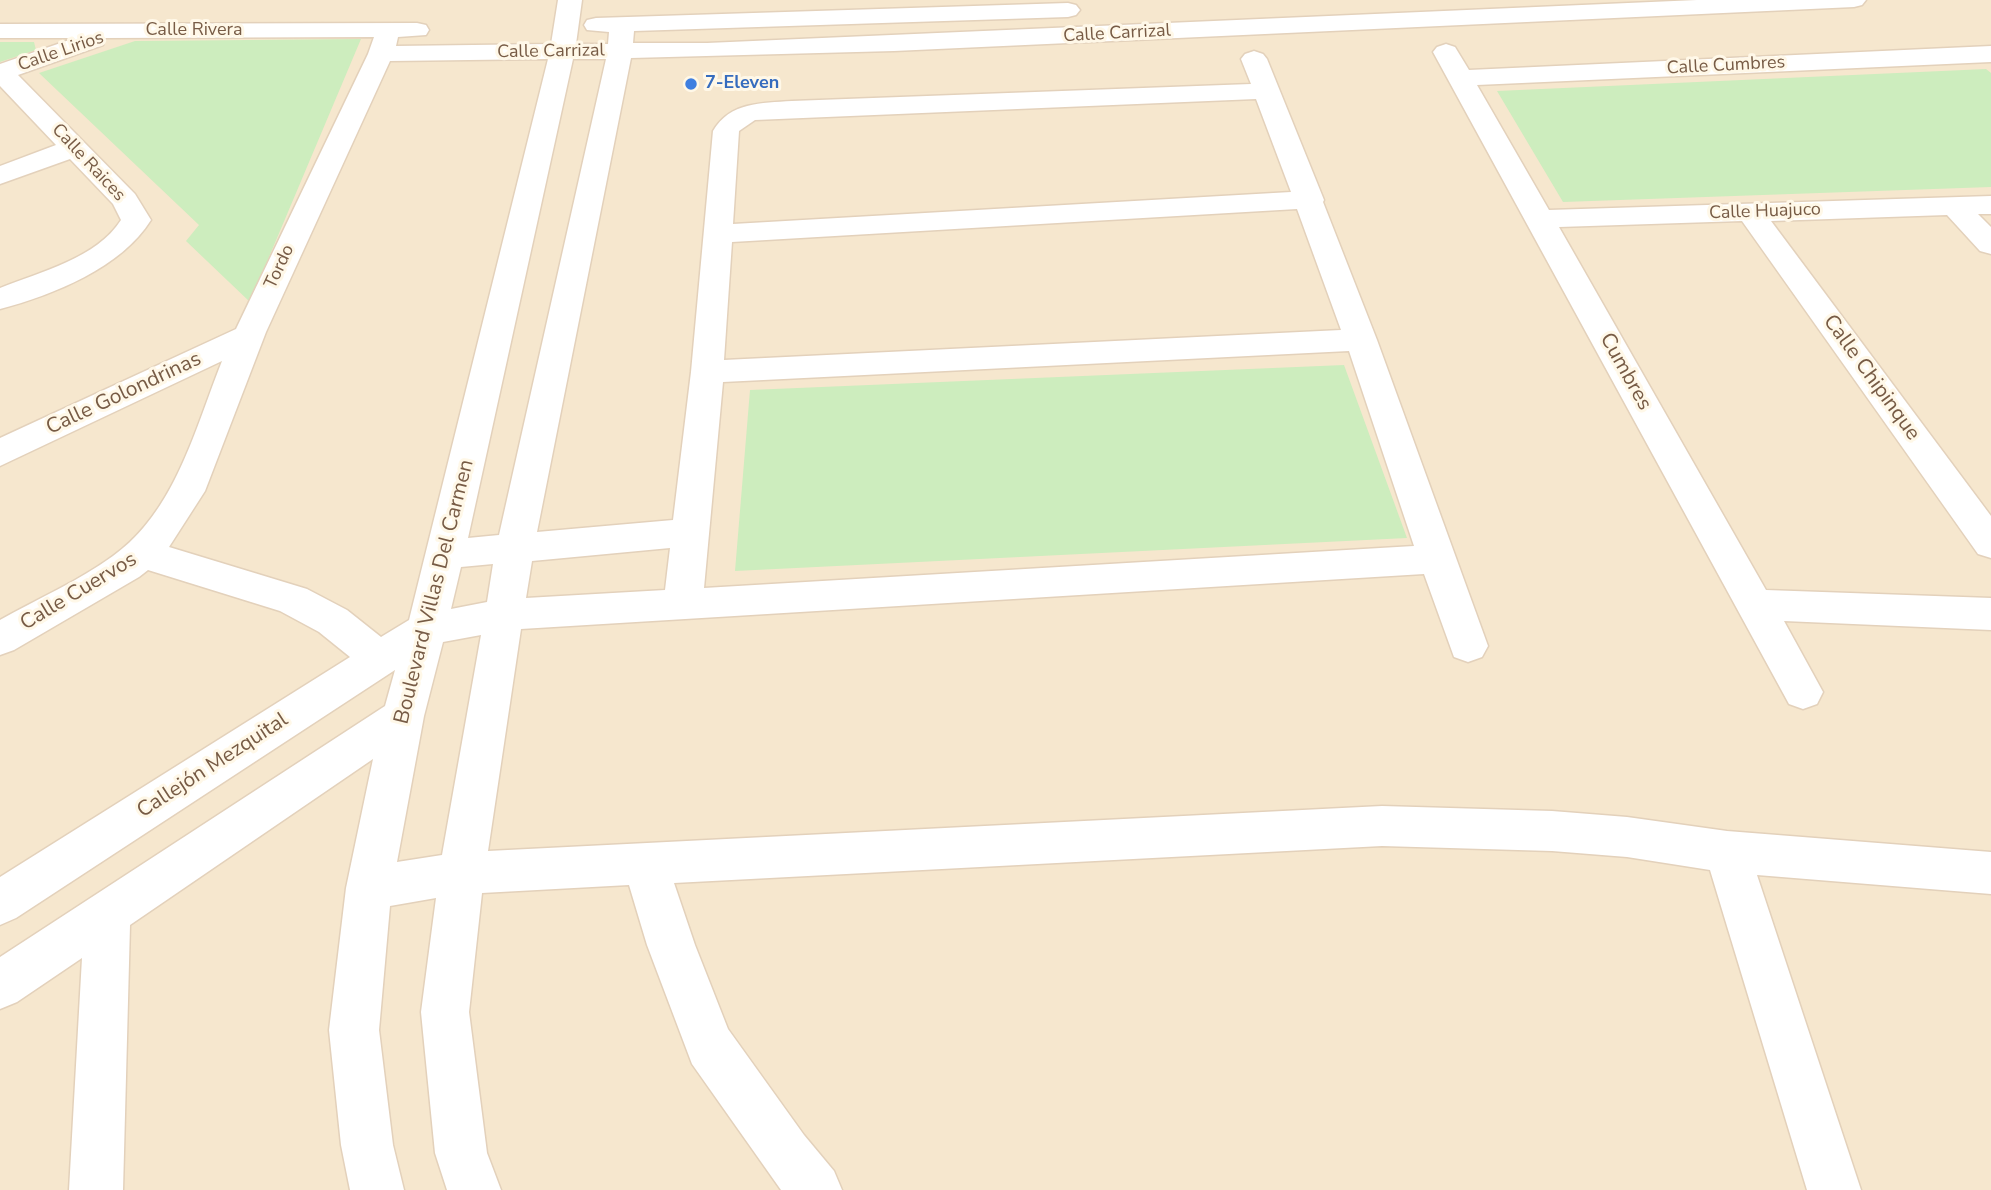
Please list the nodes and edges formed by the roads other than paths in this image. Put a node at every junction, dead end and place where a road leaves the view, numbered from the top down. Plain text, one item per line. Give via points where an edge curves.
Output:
1 (1854, 0) edge
2 (1709, 3) edge
3 (1656, 4) edge
4 (946, 7) edge
5 (891, 9) edge
6 (1098, 9) dead end
7 (619, 25) edge
8 (1730, 25) dead end
9 (560, 26) edge
10 (1677, 28) dead end
11 (443, 29) dead end
12 (0, 30) edge
13 (121, 31) junction
14 (384, 42) junction
15 (948, 42) junction
16 (894, 44) junction
17 (1748, 45) dead end
18 (1985, 45) edge
19 (1695, 47) dead end
20 (1254, 59) dead end
21 (1766, 64) junction
22 (1454, 65) joint
23 (1712, 67) junction
24 (1, 73) edge
25 (1266, 91) junction
26 (75, 148) junction
27 (0, 176) edge
28 (1310, 200) junction
29 (1991, 205) edge
30 (1955, 206) junction
31 (1750, 212) junction
32 (1540, 219) junction
33 (719, 234) junction
34 (1991, 245) edge
35 (0, 299) edge
36 (249, 335) junction
37 (1361, 340) junction
38 (707, 372) junction
39 (0, 453) edge
40 (180, 506) joint
41 (691, 532) junction
42 (1991, 544) edge
43 (515, 547) junction
44 (144, 554) junction
45 (446, 554) junction
46 (1436, 559) junction
47 (683, 604) junction
48 (1755, 605) junction
49 (1991, 614) edge
50 (503, 615) junction
51 (426, 629) junction
52 (0, 639) edge
53 (1468, 646) dead end
54 (380, 659) junction
55 (1804, 692) dead end
56 (403, 716) junction
57 (1727, 852) junction
58 (646, 866) junction
59 (462, 873) junction
60 (1991, 873) edge
61 (369, 888) junction
62 (0, 903) edge
63 (107, 914) junction
64 (0, 985) edge
65 (96, 1190) edge
66 (377, 1190) edge
67 (474, 1190) edge
68 (816, 1190) edge
69 (1834, 1190) edge

1 - 2 street, Calle Carrizal
2 - 3 street, Calle Carrizal
2 - 8 street
3 - 10 street
3 - 15 street, Calle Carrizal
4 - 5 street, Calle Carrizal
4 - 6 street, Calle Carrizal
4 - 15 street
5 - 7 street, Calle Carrizal
5 - 16 street
7 - 9 street, Calle Carrizal
7 - 16 street, Calle Carrizal
7 - 43 street
9 - 14 street, Calle Carrizal
9 - 45 street, Boulevard Villas Del Carmen
11 - 14 street
12 - 13 street, Calle Rivera
13 - 14 street, Calle Rivera
13 - 24 street, Calle Lirios
14 - 36 street, Tordo
15 - 16 street, Calle Carrizal
17 - 21 street
18 - 21 street, Calle Cumbres
19 - 23 street
20 - 25 street
21 - 23 street, Calle Cumbres
22 - 23 street, Calle Cumbres
22 - 32 street, Cumbres
24 - 26 street, Calle Raices
25 - 28 street
25 - 33 street via 754,113 736,118 726,131
26 - 27 street
26 - 35 street, Calle Raices via 124,200 136,220 132,230 102,254
28 - 33 street
28 - 37 street
29 - 30 street, Calle Huajuco
30 - 31 street, Calle Huajuco
30 - 34 street
31 - 32 street, Calle Huajuco
31 - 42 street, Calle Chipinque
32 - 48 street, Cumbres
33 - 38 street
36 - 39 street, Calle Golondrinas
36 - 40 street, Tordo
37 - 38 street
37 - 46 street
38 - 41 street
40 - 44 street, Calle Cuervos
41 - 43 street
41 - 47 street
43 - 45 street
43 - 50 street
44 - 52 street, Calle Cuervos
44 - 54 street via 293,600 333,621
45 - 51 street, Boulevard Villas Del Carmen
46 - 47 street
46 - 53 street
47 - 50 street
48 - 49 street
48 - 55 street, Cumbres
50 - 51 street
50 - 59 street
51 - 54 street, Callejón Mezquital
51 - 56 street, Boulevard Villas Del Carmen
54 - 62 street, Callejón Mezquital
56 - 61 street, Boulevard Villas Del Carmen
56 - 63 street
57 - 58 street via 1552,831 1382,826
57 - 60 street
57 - 69 street
58 - 59 street
58 - 68 street via 710,1046 785,1154
59 - 61 street
59 - 67 street via 445,1012 461,1153
61 - 66 street, Boulevard Villas Del Carmen via 354,1030
63 - 64 street
63 - 65 street

